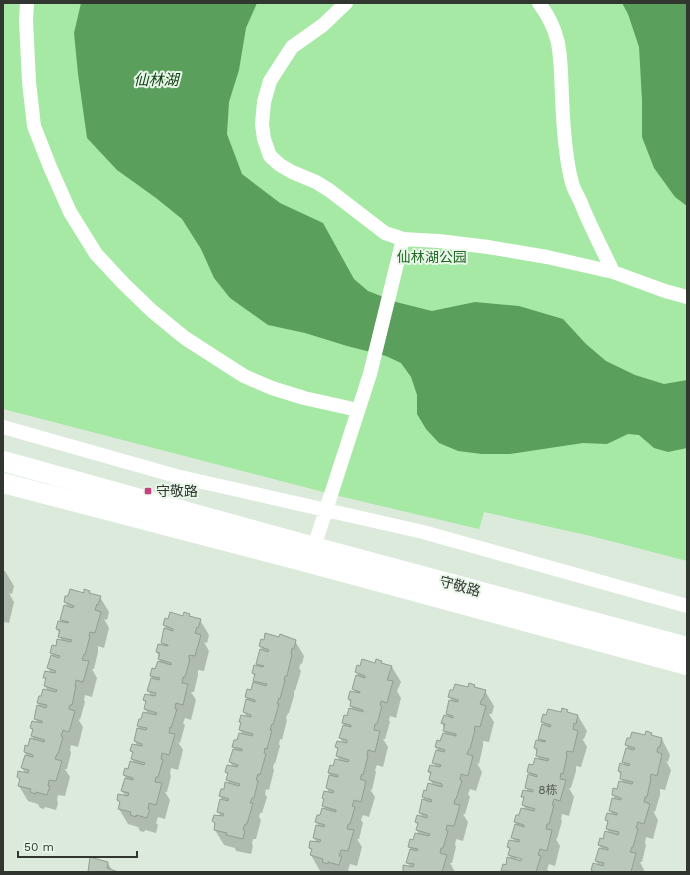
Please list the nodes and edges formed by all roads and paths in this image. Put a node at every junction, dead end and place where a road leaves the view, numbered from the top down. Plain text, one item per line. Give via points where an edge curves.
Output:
1 (27, 3) edge
2 (346, 3) edge
3 (539, 3) edge
4 (403, 239) junction
5 (613, 272) junction
6 (687, 297) edge
7 (358, 410) junction
8 (3, 427) edge
9 (3, 461) edge
10 (3, 483) edge
11 (326, 510) junction
12 (314, 547) junction
13 (687, 606) edge
14 (687, 647) edge
15 (687, 665) edge

1 - 7 street via 29,82 34,126 70,212 96,254 152,311 185,338 244,376 304,398
2 - 4 street via 292,47 282,60 270,81 264,102 264,139 270,156 280,165 329,190 385,233
3 - 5 street via 551,20 561,59 566,144 572,184
4 - 5 street via 488,247
4 - 7 street via 370,374
5 - 6 street
7 - 11 street
8 - 11 street via 176,476
9 - 12 main road, 守敬路
10 - 15 main road, 守敬路
11 - 12 street
11 - 13 street via 423,532
12 - 14 main road, 守敬路

